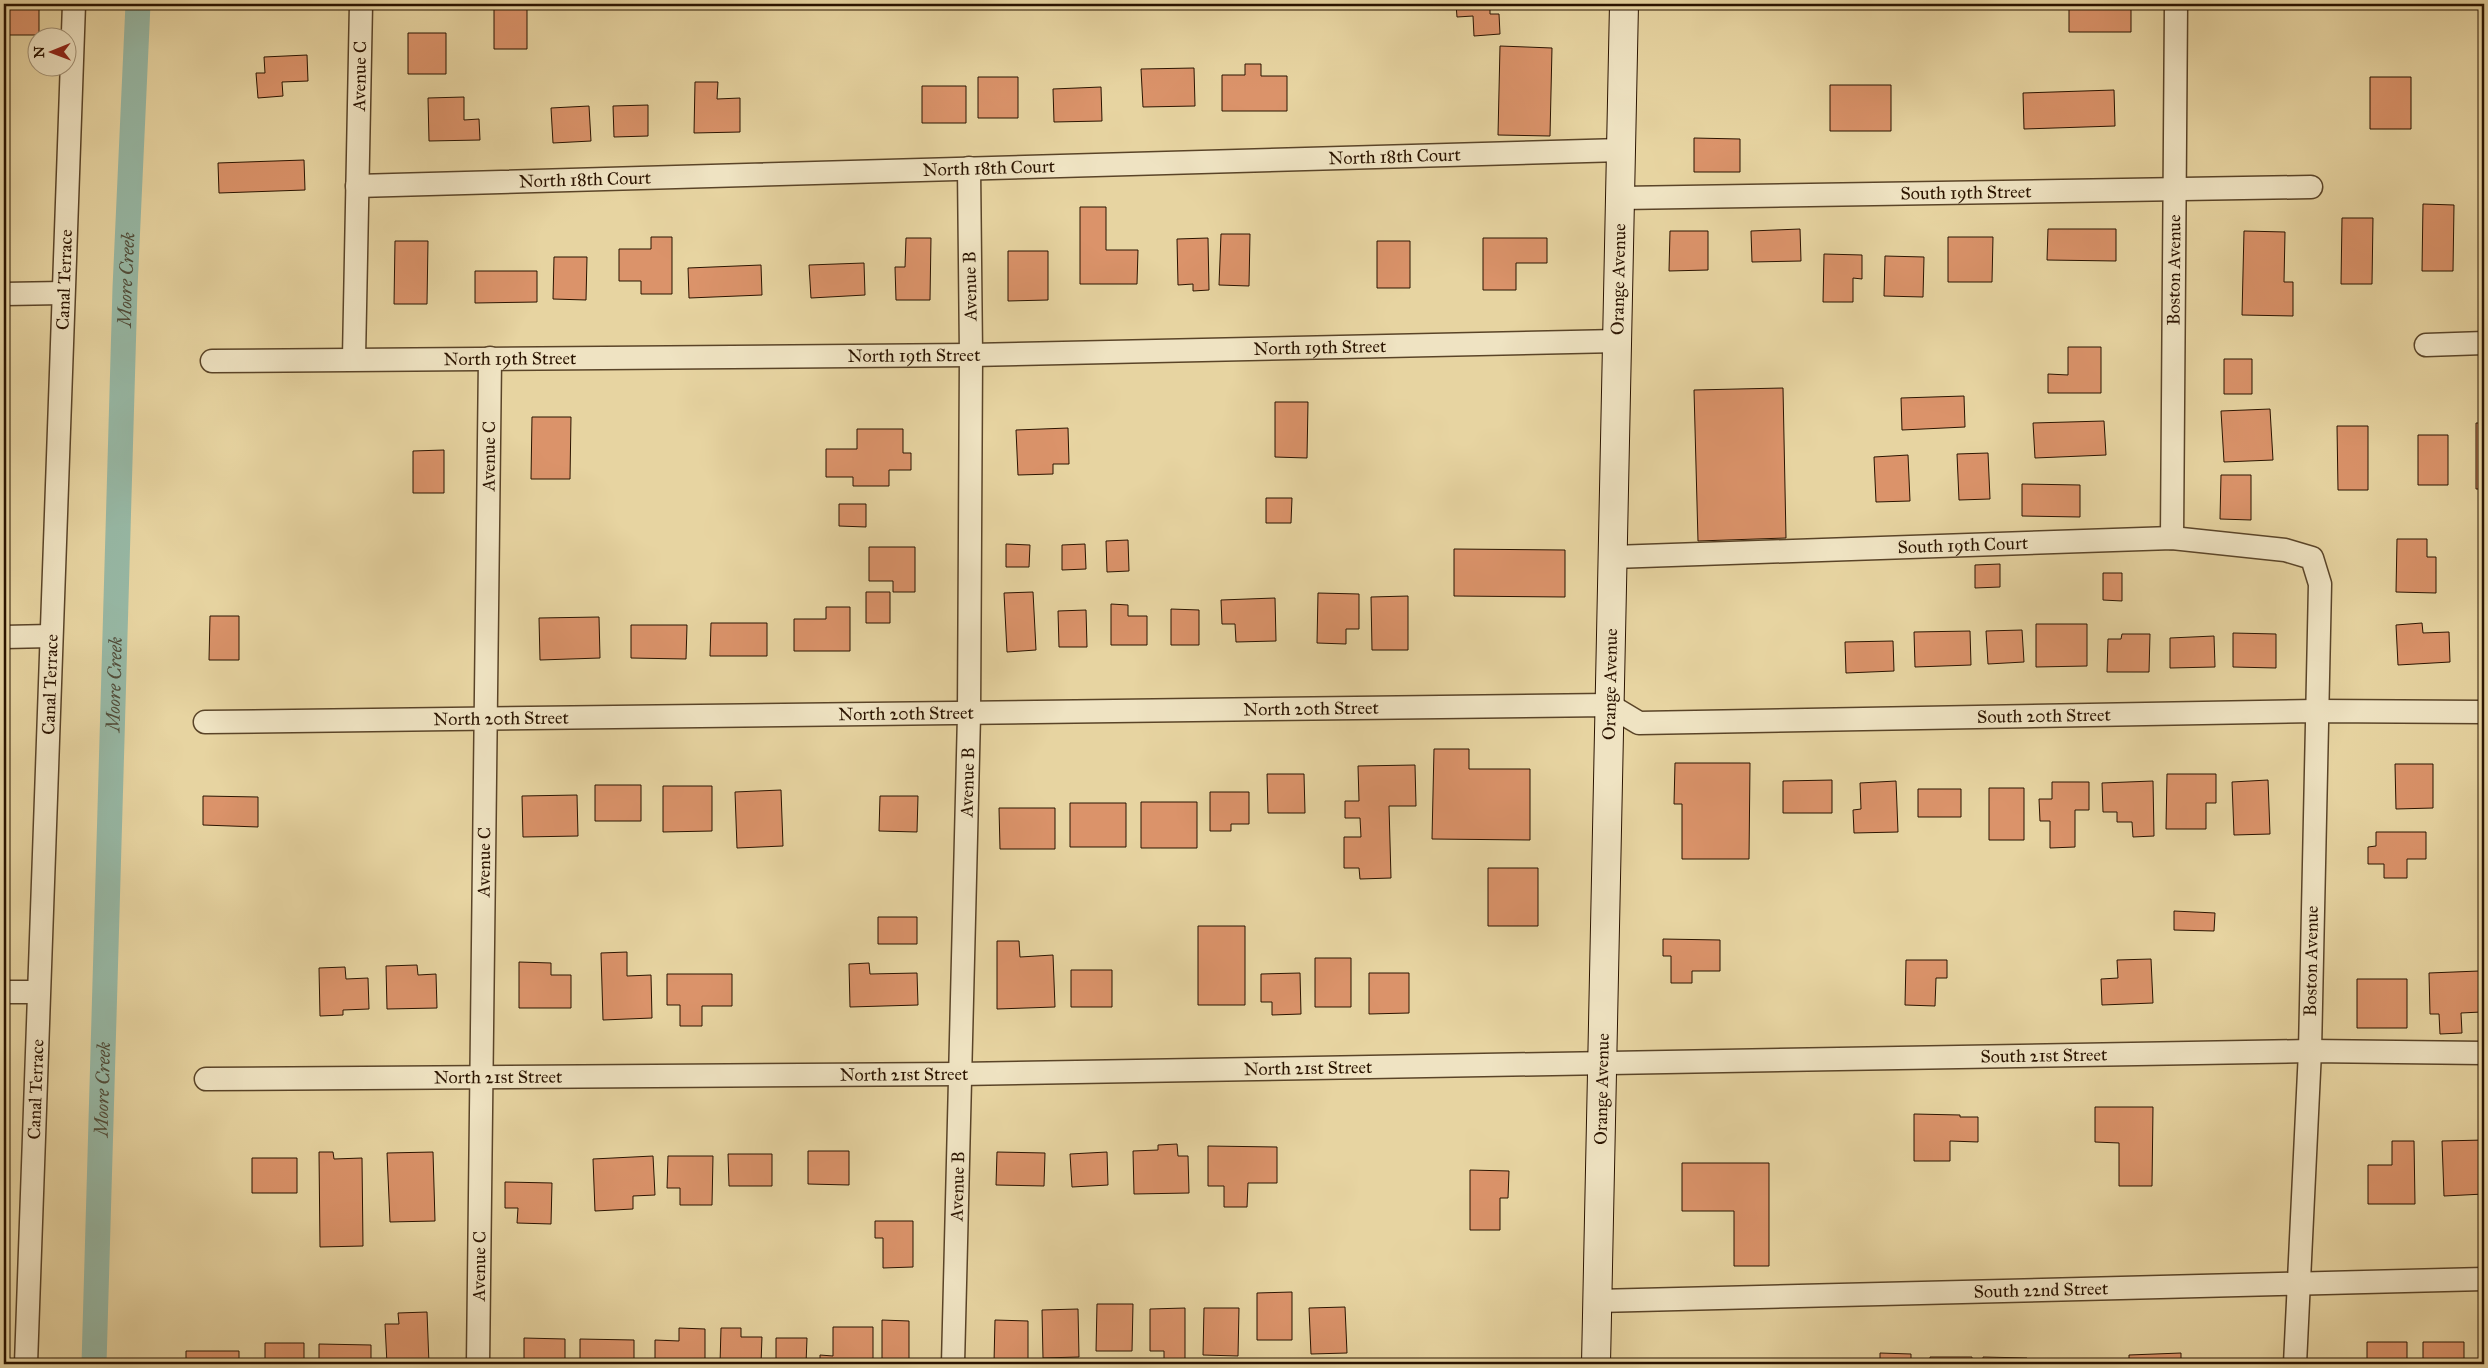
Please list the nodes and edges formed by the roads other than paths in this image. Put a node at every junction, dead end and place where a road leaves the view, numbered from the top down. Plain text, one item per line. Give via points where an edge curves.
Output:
1 (74, 4) edge
2 (361, 4) edge
3 (1624, 4) edge
4 (2176, 4) edge
5 (1622, 150) junction
6 (969, 168) junction
7 (357, 186) junction
8 (2311, 186) dead end
9 (2174, 189) junction
10 (1621, 198) junction
11 (63, 293) junction
12 (4, 294) edge
13 (1618, 341) junction
14 (2484, 343) edge
15 (2426, 346) dead end
16 (971, 355) junction
17 (354, 358) junction
18 (490, 358) junction
19 (212, 361) dead end
20 (2172, 538) junction
21 (1613, 557) junction
22 (2312, 558) joint
23 (51, 636) junction
24 (4, 637) edge
25 (1609, 705) junction
26 (2316, 710) junction
27 (2484, 712) edge
28 (969, 715) junction
29 (485, 720) junction
30 (205, 722) dead end
31 (4, 992) edge
32 (38, 992) junction
33 (2310, 1051) junction
34 (2484, 1053) edge
35 (1601, 1062) junction
36 (959, 1074) junction
37 (206, 1079) dead end
38 (481, 1079) junction
39 (2484, 1279) edge
40 (2299, 1284) junction
41 (1597, 1301) junction
42 (26, 1364) edge
43 (478, 1364) edge
44 (953, 1364) edge
45 (1596, 1364) edge
46 (2295, 1364) edge

1 - 11 street, Canal Terrace
2 - 7 street, Avenue C
3 - 5 main road, Orange Avenue
4 - 9 street, Boston Avenue
5 - 6 street, North 18th Court
5 - 10 main road, Orange Avenue
6 - 7 street, North 18th Court
6 - 16 street, Avenue B
7 - 17 street, Avenue C
8 - 9 street, South 19th Street
9 - 10 street, South 19th Street
9 - 20 street, Boston Avenue
10 - 13 main road, Orange Avenue
11 - 12 street
11 - 23 street, Canal Terrace
13 - 16 street, North 19th Street
13 - 21 main road, Orange Avenue
14 - 15 street
16 - 18 street, North 19th Street
16 - 28 street, Avenue B
17 - 18 street, North 19th Street
17 - 19 street, North 19th Street
18 - 29 street, Avenue C
20 - 21 street, South 19th Court
20 - 22 street, South 19th Court via 2286,550
21 - 25 main road, Orange Avenue
22 - 26 street, Boston Avenue via 2320,584
23 - 24 street
23 - 32 street, Canal Terrace
25 - 26 street, South 20th Street via 1639,723
25 - 28 street, North 20th Street
25 - 35 main road, Orange Avenue
26 - 27 street, South 20th Street
26 - 33 street, Boston Avenue
28 - 29 street, North 20th Street
28 - 36 street, Avenue B
29 - 30 street, North 20th Street
29 - 38 street, Avenue C
31 - 32 street
32 - 42 street, Canal Terrace
33 - 34 street, South 21st Street
33 - 35 street, South 21st Street
33 - 40 street, Boston Avenue
35 - 36 street, North 21st Street
35 - 41 main road, Orange Avenue
36 - 38 street, North 21st Street
36 - 44 street, Avenue B
37 - 38 street, North 21st Street
38 - 43 street, Avenue C
39 - 40 street, South 22nd Street
40 - 41 street, South 22nd Street
40 - 46 street, Boston Avenue
41 - 45 main road, Orange Avenue

